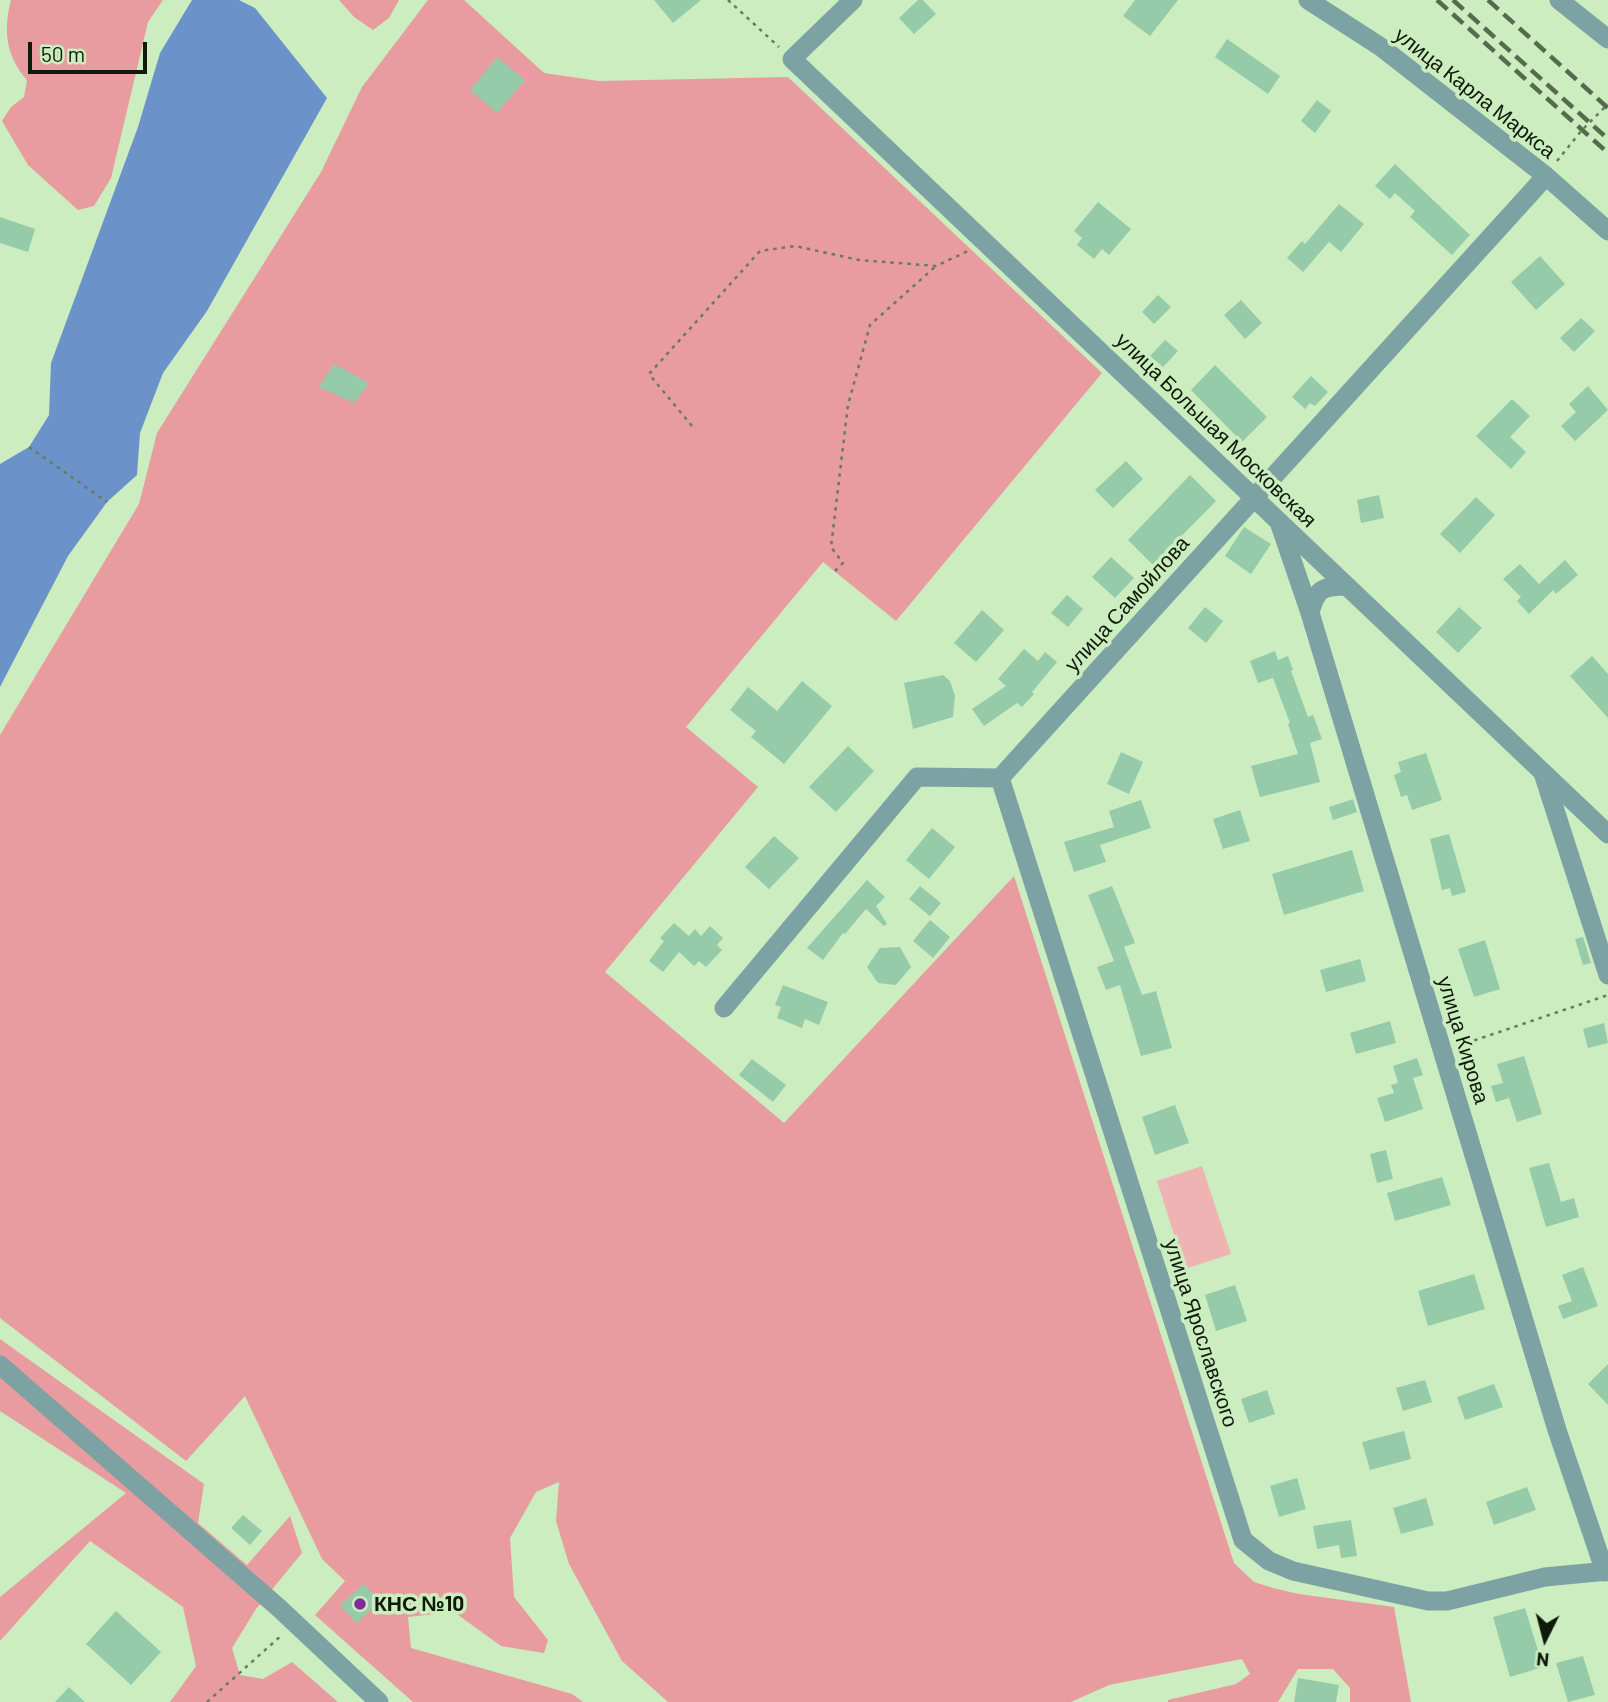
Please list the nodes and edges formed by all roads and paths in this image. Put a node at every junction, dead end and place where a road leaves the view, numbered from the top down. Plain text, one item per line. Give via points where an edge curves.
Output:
1 (728, 0) edge
2 (853, 0) edge
3 (1308, 0) edge
4 (1559, 0) edge
5 (1608, 39) edge
6 (792, 59) junction
7 (1608, 104) edge
8 (1546, 176) junction
9 (1608, 231) edge
10 (986, 243) junction
11 (936, 266) junction
12 (692, 426) dead end
13 (29, 447) dead end
14 (1255, 498) junction
15 (107, 502) dead end
16 (1279, 521) junction
17 (835, 571) dead end
18 (1347, 586) junction
19 (1310, 613) junction
20 (1542, 771) junction
21 (1000, 778) junction
22 (1608, 834) edge
23 (1606, 962) edge
24 (1608, 995) edge
25 (724, 1008) dead end
26 (1442, 1052) junction
27 (0, 1365) edge
28 (1606, 1572) edge
29 (295, 1623) junction
30 (208, 1702) edge
31 (379, 1702) edge

1 - 6 path
2 - 6 street
3 - 8 street, улица Карла Маркса via 1381,47
4 - 5 street
6 - 10 street, улица Большая Московская
7 - 8 path
8 - 9 street, улица Карла Маркса
8 - 14 street, улица Самойлова
10 - 11 path
10 - 14 street, улица Большая Московская
11 - 12 path via 859,260 795,246 760,251 649,374
11 - 17 path via 870,326 848,405 831,547 843,563
13 - 15 path
14 - 16 street, улица Большая Московская
14 - 21 street, улица Самойлова
16 - 18 street, улица Большая Московская
16 - 19 street, улица Кирова
18 - 19 street via 1321,590
18 - 20 street, улица Большая Московская
19 - 26 street, улица Кирова
20 - 22 street, улица Большая Московская
20 - 23 street
21 - 25 street via 916,777
21 - 28 street, улица Ярославского via 1243,1540 1269,1561 1293,1571 1428,1601 1447,1601 1545,1577
24 - 26 path
26 - 28 street, улица Кирова via 1557,1430
27 - 29 street
29 - 30 path
29 - 31 street

